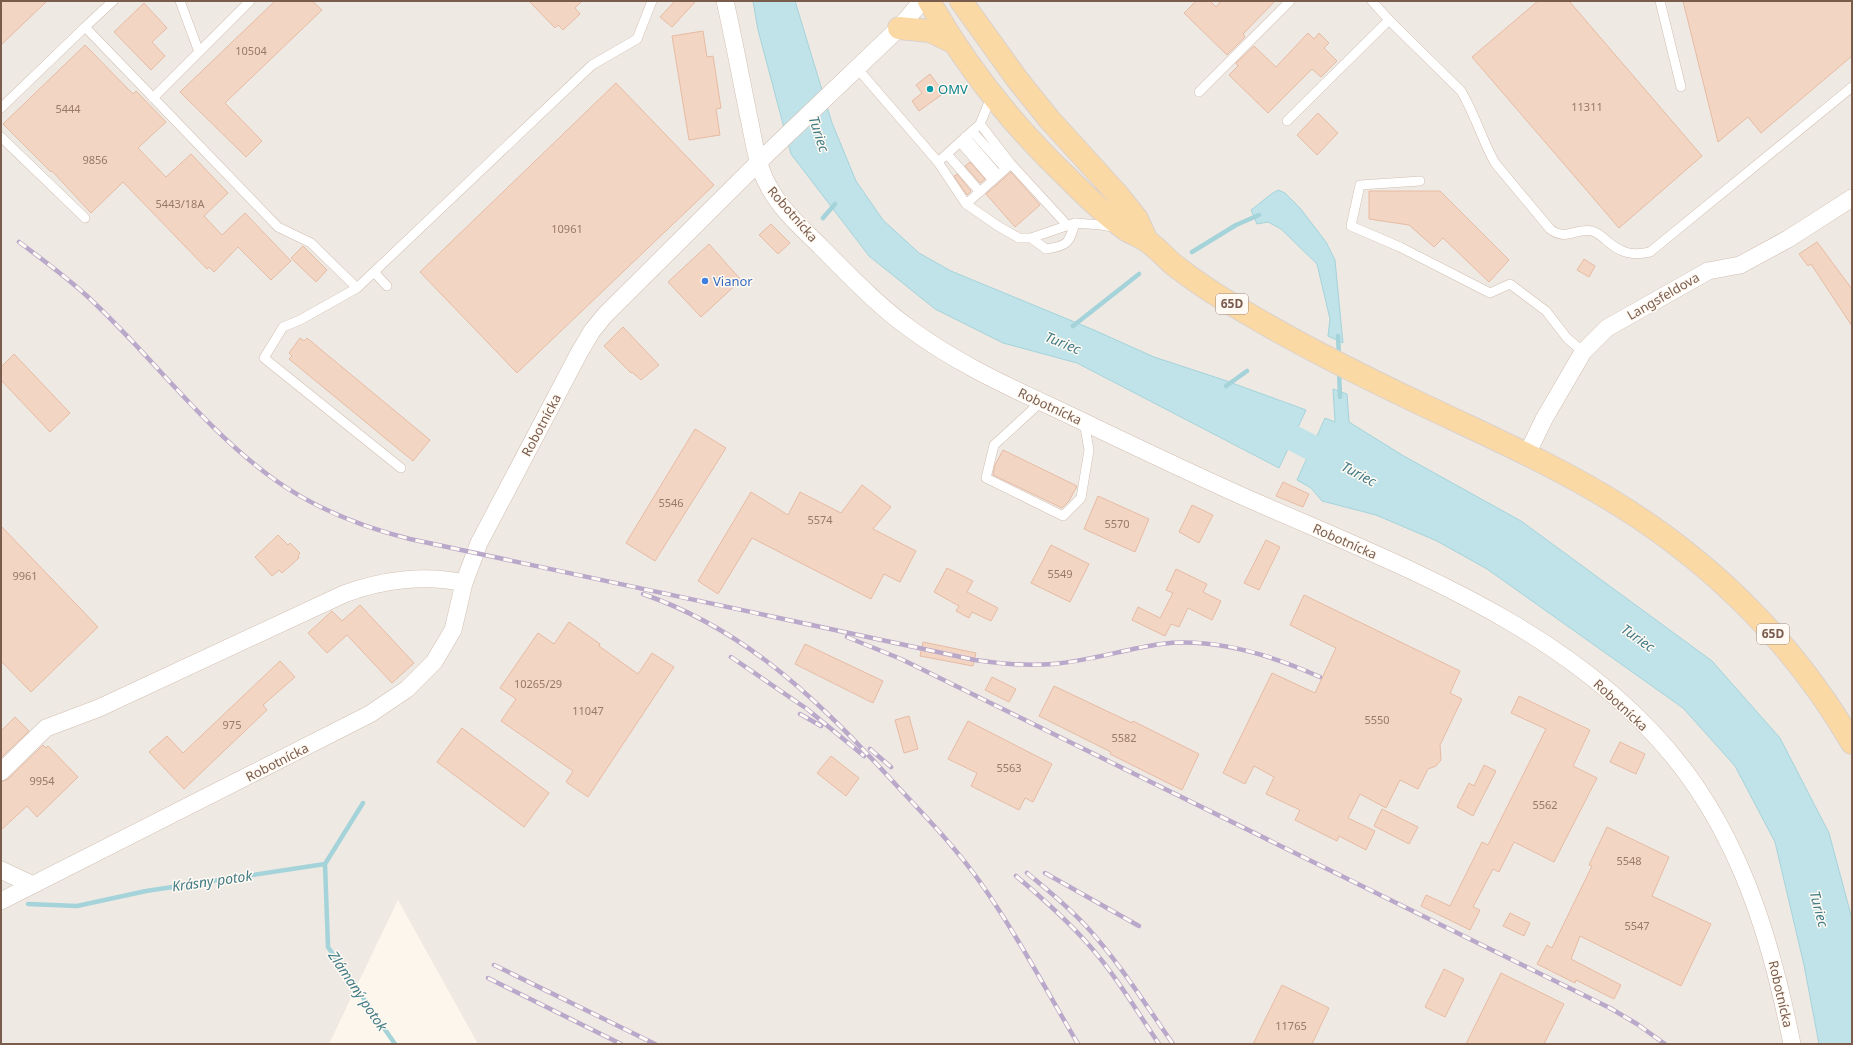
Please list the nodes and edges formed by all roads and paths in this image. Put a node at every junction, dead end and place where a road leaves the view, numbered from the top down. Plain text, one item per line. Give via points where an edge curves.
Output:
1 (113, 1) edge
2 (180, 1) edge
3 (250, 1) edge
4 (652, 1) edge
5 (725, 1) edge
6 (922, 1) edge
7 (929, 1) edge
8 (961, 1) edge
9 (976, 1) edge
10 (1290, 1) edge
11 (1372, 1) edge
12 (1660, 1) edge
13 (1389, 20) junction
14 (85, 27) junction
15 (979, 27) junction
16 (899, 28) junction
17 (956, 44) junction
18 (199, 52) junction
19 (858, 68) junction
20 (1681, 87) dead end
21 (1852, 87) edge
22 (1199, 92) dead end
23 (992, 95) junction
24 (153, 98) junction
25 (1, 108) edge
26 (1287, 120) dead end
27 (980, 124) junction
28 (972, 131) junction
29 (1, 137) edge
30 (962, 140) junction
31 (949, 152) junction
32 (765, 156) junction
33 (938, 162) junction
34 (1008, 166) junction
35 (996, 177) junction
36 (1420, 181) dead end
37 (982, 190) junction
38 (1852, 198) edge
39 (966, 204) junction
40 (85, 218) dead end
41 (1071, 224) junction
42 (1127, 231) junction
43 (1031, 238) junction
44 (1146, 241) junction
45 (374, 272) junction
46 (387, 286) dead end
47 (357, 288) junction
48 (1583, 352) junction
49 (1041, 402) junction
50 (1084, 422) junction
51 (1527, 454) junction
52 (401, 468) dead end
53 (464, 583) junction
54 (1852, 743) edge
55 (1, 772) edge
56 (1, 870) edge
57 (33, 885) junction
58 (1, 901) edge
59 (1792, 1044) edge

1 - 14 lane
2 - 18 lane
3 - 18 lane
4 - 45 lane via 637,39 592,65
5 - 32 street
6 - 16 street, Robotnícka
7 - 17 main road, 65D
8 - 15 main road, 65D
9 - 15 main road
10 - 22 lane
11 - 13 lane
12 - 20 lane
13 - 21 lane via 1461,91 1495,164 1550,229 1561,235 1590,230 1627,254 1650,252
13 - 26 lane
14 - 24 lane
14 - 25 lane
15 - 44 main road, 65D via 1017,79 1137,219
16 - 17 main road via 930,31
16 - 19 street, Robotnícka
17 - 23 main road, 65D
18 - 24 lane
19 - 32 street, Robotnícka
19 - 33 lane
23 - 27 lane
23 - 42 main road, 65D via 1042,153
24 - 47 lane via 278,227 311,243
27 - 28 lane
27 - 34 lane
28 - 30 lane
28 - 34 lane
29 - 40 lane
30 - 31 lane
30 - 35 lane
31 - 33 lane
31 - 37 lane
32 - 49 street, Robotnícka via 768,186 794,219 891,314 934,346 979,372
32 - 53 street, Robotnícka via 605,315 592,331 479,543
33 - 39 lane
34 - 35 lane
34 - 41 lane
35 - 37 lane
36 - 48 lane via 1360,185 1351,226 1400,247 1490,292 1510,284 1546,311 1567,338
37 - 39 lane
38 - 48 street, Langsfeldova via 1788,239 1740,265 1708,271 1607,328
39 - 43 lane via 1019,238
41 - 42 lane via 1101,224
41 - 43 lane
41 - 43 lane via 1070,241 1060,247 1046,249
42 - 44 main road, 65D
44 - 51 main road, 65D via 1217,295 1324,356
45 - 46 lane
45 - 47 lane
47 - 52 lane via 283,328 264,358
48 - 51 street, Langsfeldova
49 - 50 street, Robotnícka
49 - 50 lane via 994,445 986,478 1063,516 1081,498 1089,450
50 - 59 street, Robotnícka via 1255,502 1406,568 1479,604 1547,646 1608,690 1648,729 1690,778 1735,854 1770,947
51 - 54 main road, 65D via 1626,510 1698,561 1730,589 1756,614 1799,664 1834,712
53 - 55 street via 441,579 380,583 344,594 100,708 46,728
53 - 57 street, Robotnícka via 453,630 434,662 407,689 370,714
56 - 57 street
57 - 58 street, Robotnícka

